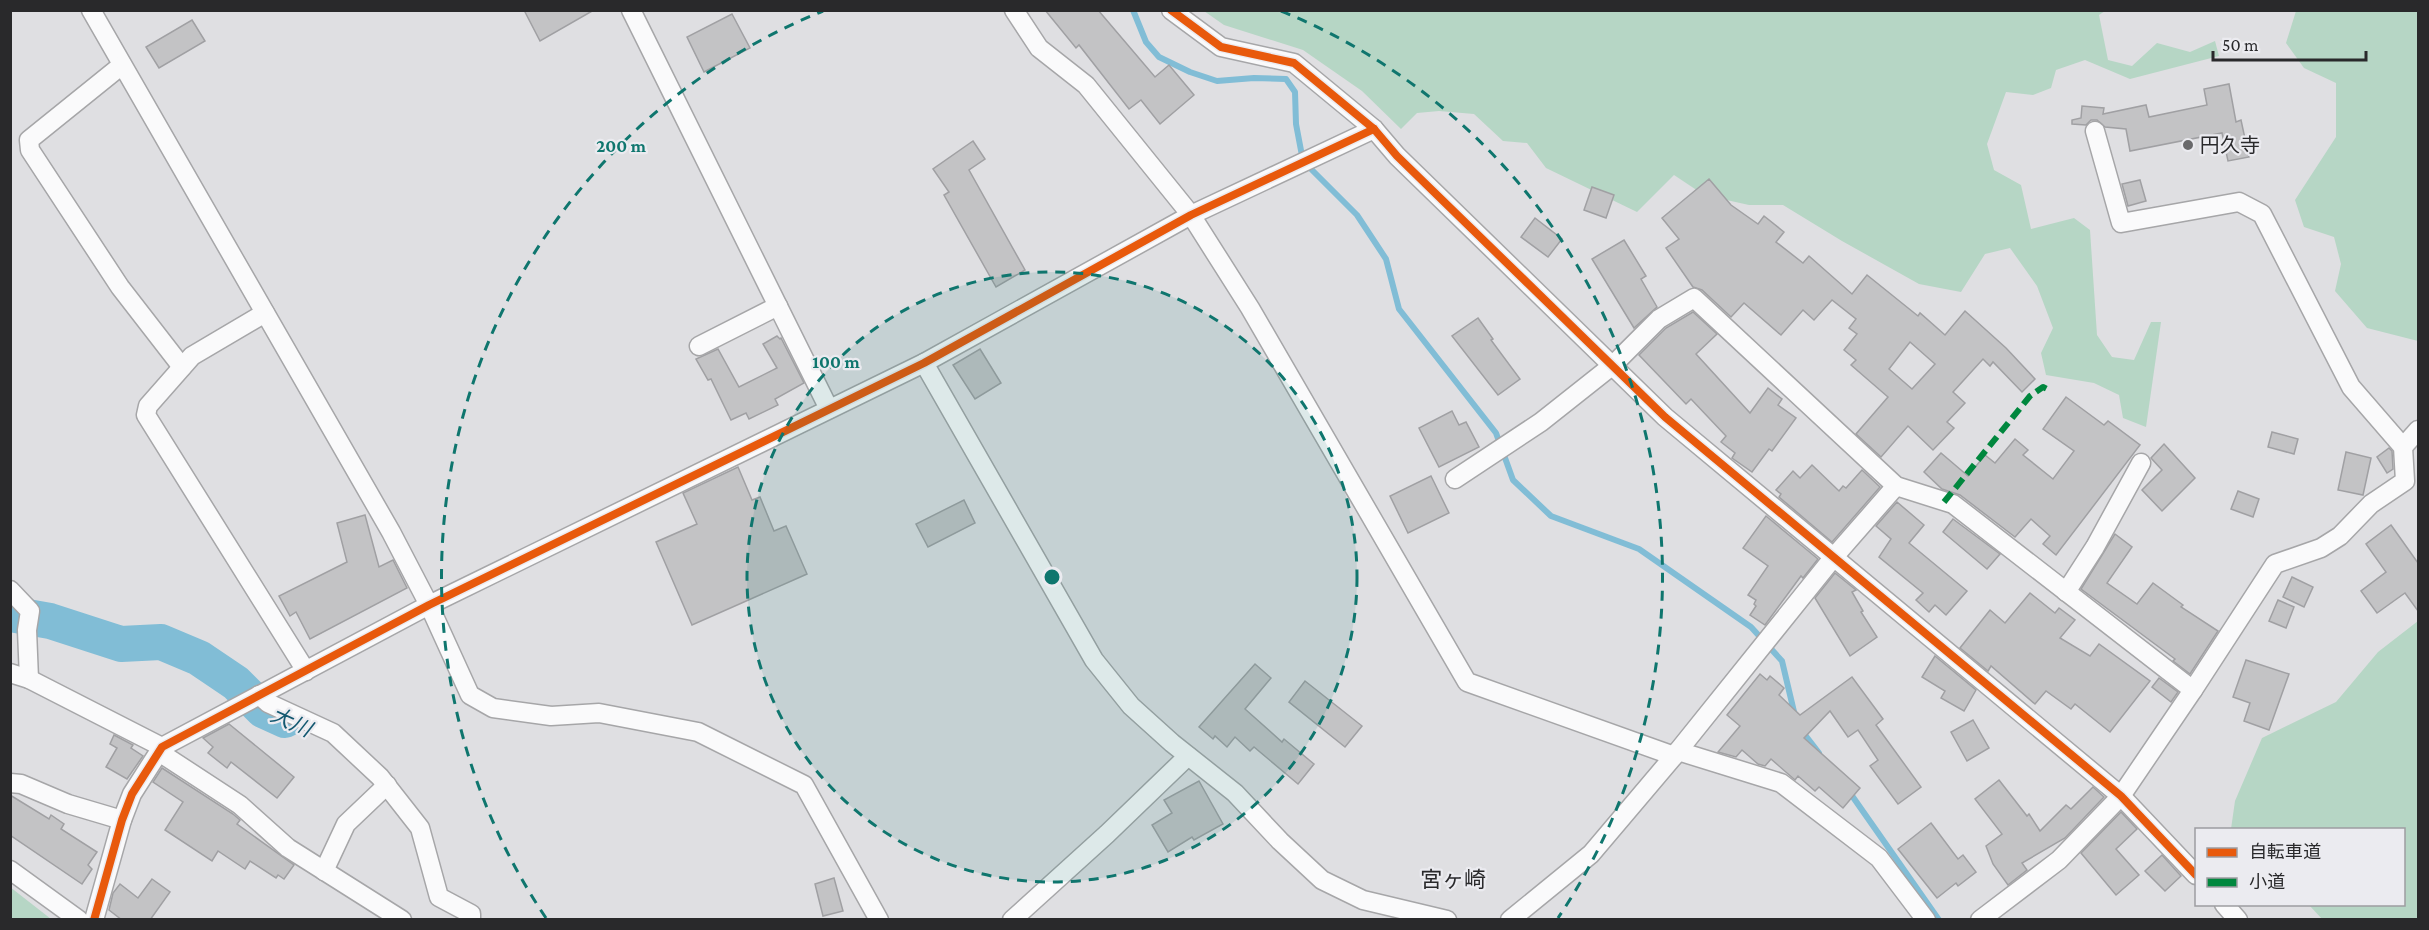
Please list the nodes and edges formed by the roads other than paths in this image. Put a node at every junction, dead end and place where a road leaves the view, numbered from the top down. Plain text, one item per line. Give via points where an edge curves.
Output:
1 (91, 10) edge
2 (631, 10) edge
3 (1014, 10) edge
4 (1171, 10) edge
5 (122, 65) junction
6 (1374, 129) junction
7 (2095, 131) dead end
8 (1191, 215) junction
9 (778, 306) junction
10 (265, 314) junction
11 (699, 346) dead end
12 (924, 363) junction
13 (1613, 365) junction
14 (182, 367) junction
15 (830, 409) junction
16 (2418, 430) edge
17 (2403, 447) junction
18 (2141, 462) dead end
19 (1455, 479) dead end
20 (1896, 486) junction
21 (1833, 558) junction
22 (10, 590) edge
23 (2066, 592) junction
24 (429, 605) junction
25 (306, 671) junction
26 (10, 672) edge
27 (29, 679) junction
28 (2193, 690) junction
29 (259, 696) junction
30 (160, 750) junction
31 (1676, 753) junction
32 (1188, 756) junction
33 (10, 783) edge
34 (387, 786) junction
35 (2121, 796) junction
36 (122, 820) junction
37 (10, 870) edge
38 (324, 871) junction
39 (2195, 874) edge
40 (2226, 906) edge
41 (79, 920) edge
42 (94, 920) edge
43 (402, 920) edge
44 (471, 920) edge
45 (879, 920) edge
46 (1012, 920) edge
47 (1447, 920) edge
48 (1510, 920) edge
49 (1926, 920) edge
50 (1980, 920) edge
51 (2238, 920) edge

1 - 5 street
2 - 9 street
3 - 8 street via 1038,48 1086,85
4 - 6 street via 1221,47 1294,63
5 - 10 street
5 - 14 street via 29,140 30,150 120,287
6 - 8 street
6 - 13 street via 1397,156
7 - 17 street via 2121,223 2239,202 2262,214 2351,387
8 - 12 street
8 - 31 street via 1250,308 1467,682
9 - 11 street
9 - 15 street
10 - 14 street via 192,356
10 - 24 street
12 - 15 street
12 - 32 street via 1094,660 1131,706
13 - 19 street via 1541,422
13 - 20 street via 1659,319 1694,298
13 - 21 street via 1665,417
14 - 25 street via 148,406 146,415
15 - 24 street
16 - 17 street
17 - 28 street via 2405,481 2371,504 2340,536 2321,548 2275,564
18 - 23 street
20 - 21 street
20 - 23 street via 1953,504
21 - 31 street
21 - 35 street
22 - 27 street via 30,611
23 - 28 street
24 - 25 street
24 - 45 street via 470,694 493,708 551,716 599,712 698,732 804,785
25 - 29 street
26 - 27 street
27 - 30 street
28 - 35 street
29 - 30 street
29 - 34 street via 268,704 333,733
30 - 36 street via 132,794
30 - 38 street via 240,805 288,848
31 - 48 street via 1591,854
31 - 49 street via 1781,783 1879,858
32 - 46 street
32 - 47 street via 1235,793 1322,880 1364,900
33 - 36 street
34 - 38 street via 346,824
34 - 44 street via 420,828 439,897 471,914
35 - 39 street
35 - 50 street via 2059,860
36 - 42 street
37 - 41 street
38 - 43 street
40 - 51 street

